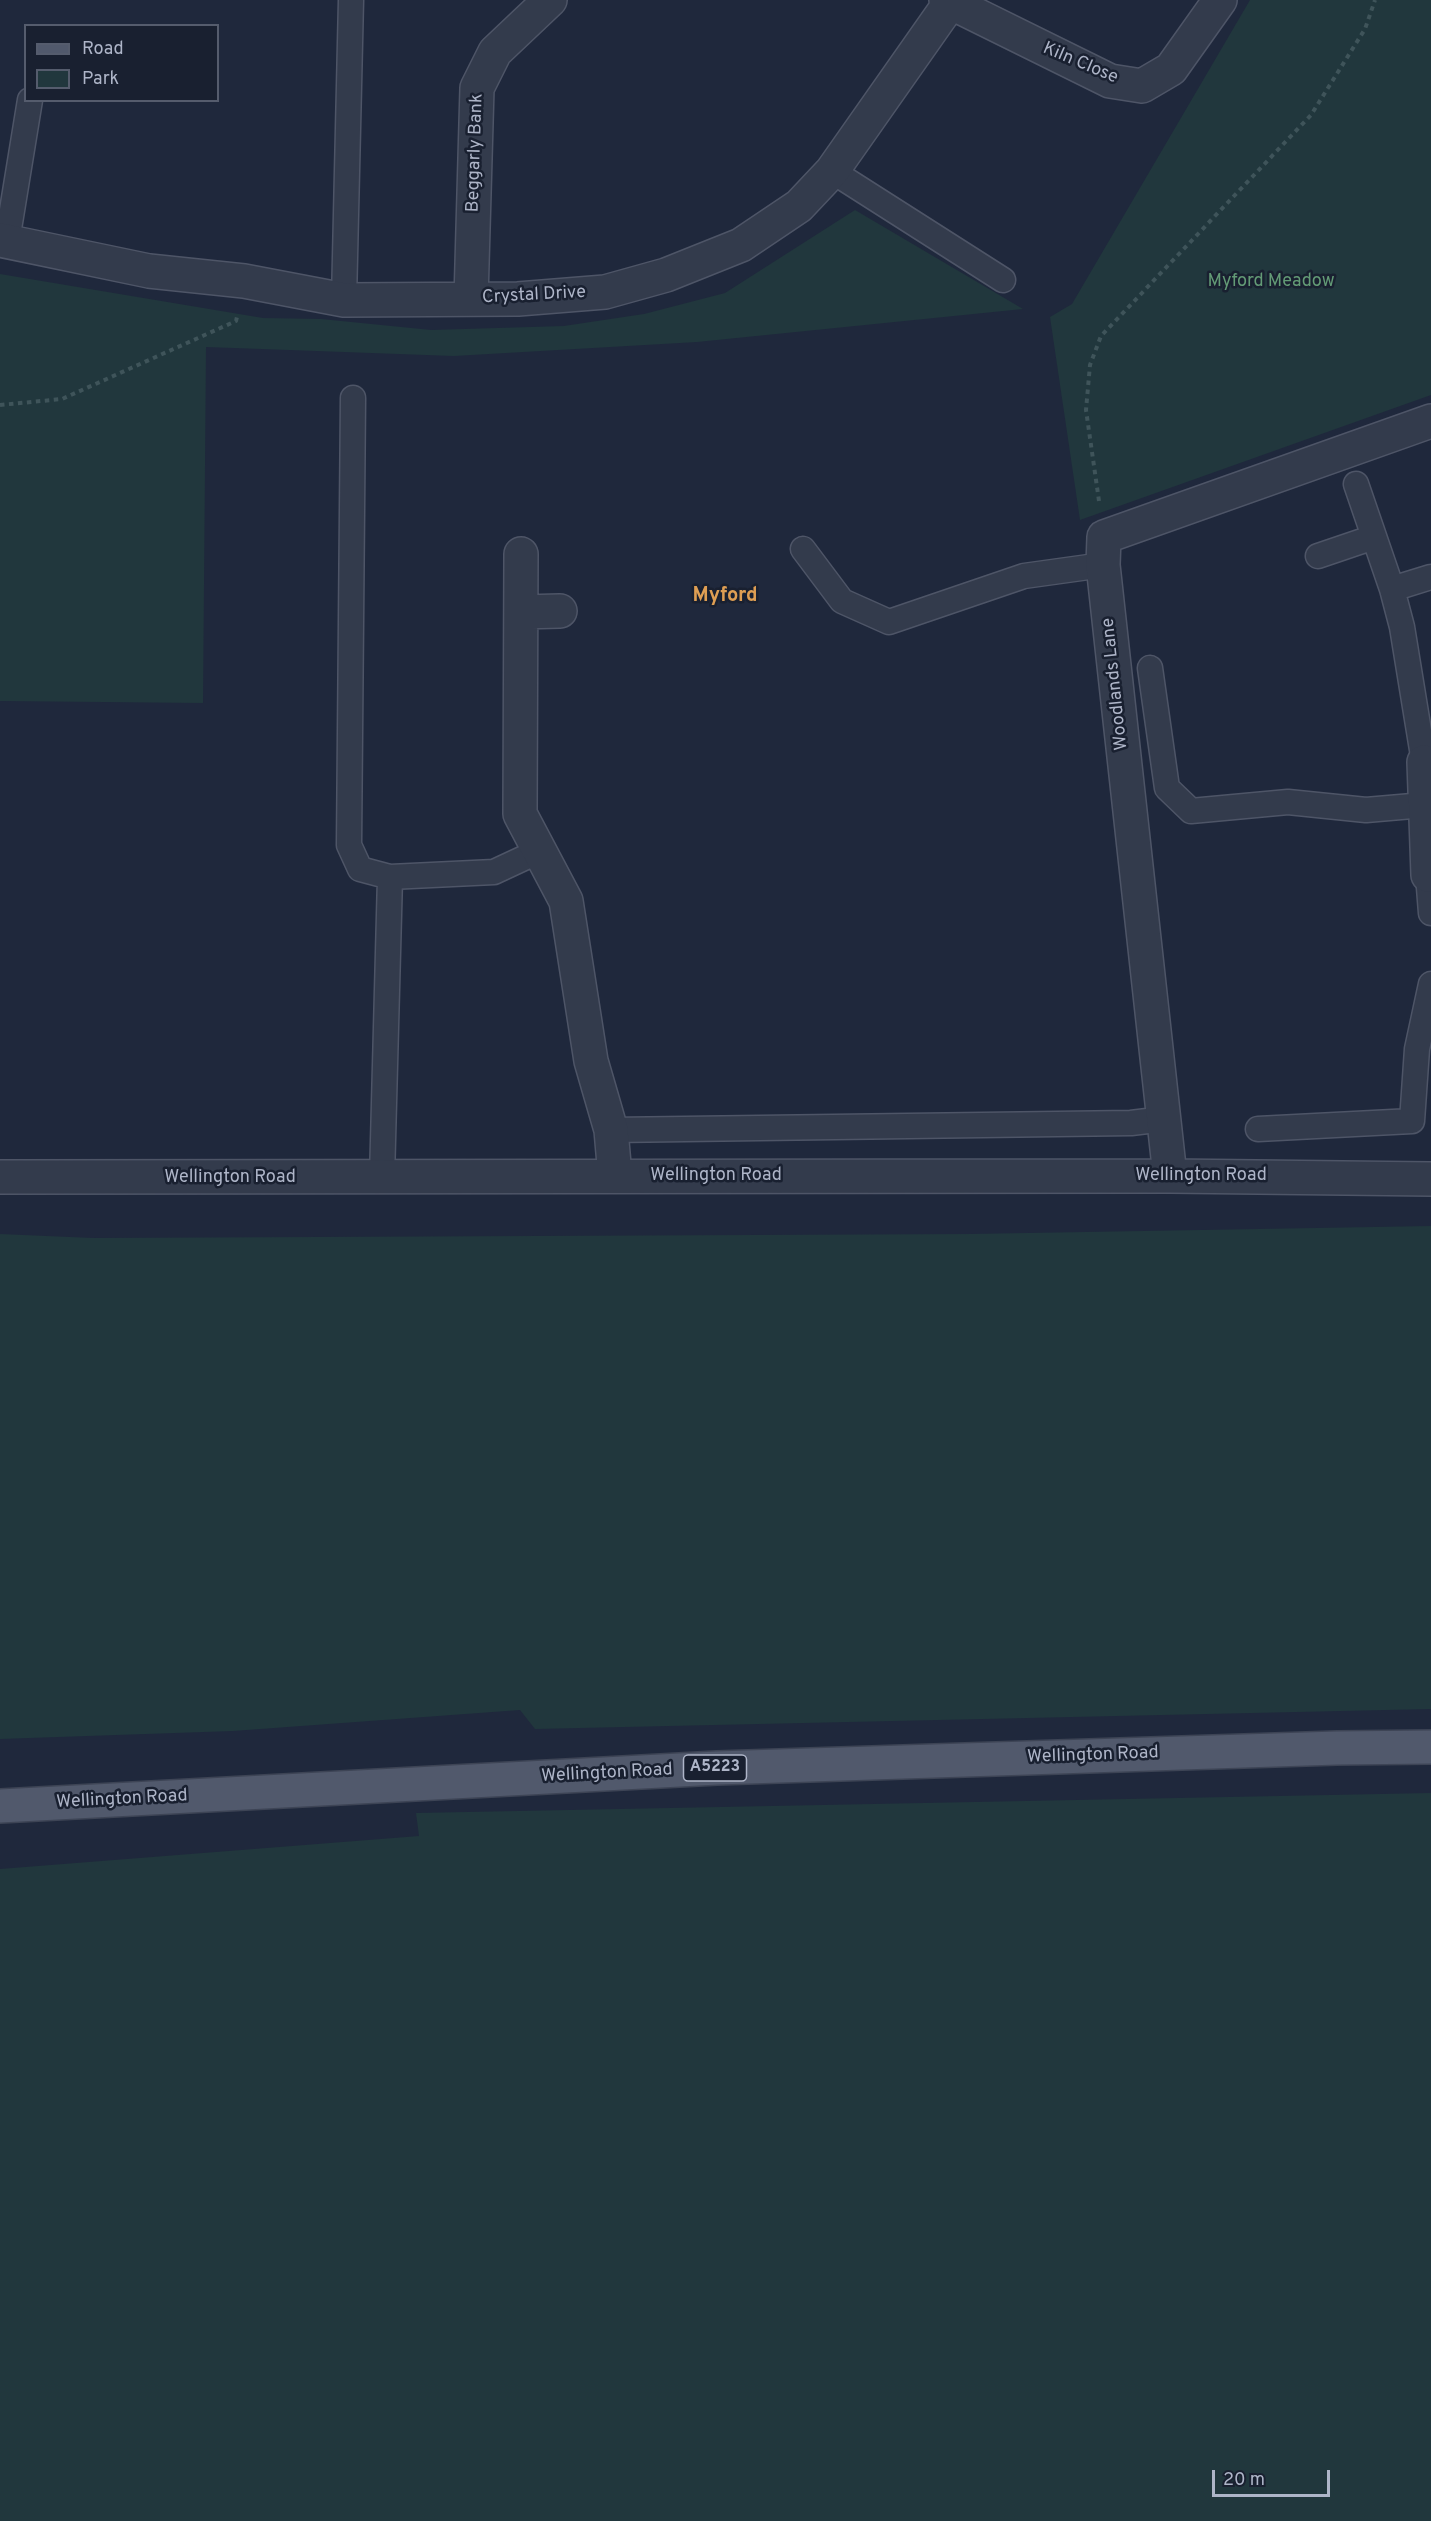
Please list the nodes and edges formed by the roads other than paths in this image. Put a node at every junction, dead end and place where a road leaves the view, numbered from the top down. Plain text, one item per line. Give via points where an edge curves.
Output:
1 (351, 0) edge
2 (550, 0) edge
3 (1220, 0) edge
4 (948, 2) edge
5 (30, 102) edge
6 (832, 171) junction
7 (4, 241) edge
8 (1003, 280) dead end
9 (471, 299) junction
10 (344, 300) junction
11 (353, 398) dead end
12 (1431, 421) edge
13 (1356, 484) dead end
14 (1374, 537) junction
15 (802, 549) dead end
16 (1103, 551) junction
17 (521, 554) dead end
18 (1318, 556) dead end
19 (1431, 577) edge
20 (1392, 590) junction
21 (560, 611) dead end
22 (521, 612) junction
23 (1150, 668) dead end
24 (1424, 762) joint
25 (1427, 814) edge
26 (539, 851) junction
27 (1428, 875) joint
28 (390, 877) junction
29 (1431, 913) edge
30 (1431, 984) edge
31 (1164, 1119) junction
32 (1258, 1129) dead end
33 (610, 1130) junction
34 (615, 1176) junction
35 (1170, 1176) junction
36 (0, 1177) edge
37 (382, 1178) junction
38 (1431, 1179) edge
39 (1431, 1747) edge
40 (0, 1806) edge

1 - 10 lane
2 - 9 street, Beggarly Bank via 495,52 477,88
3 - 4 street, Kiln Close via 1171,69 1142,86 1110,81
4 - 6 street, Crystal Drive
5 - 7 lane
6 - 8 lane
6 - 9 street, Crystal Drive via 799,206 741,245 666,275 605,292
7 - 10 street, Crystal Drive via 148,271 244,281
9 - 10 street, Crystal Drive
11 - 28 lane via 349,845 360,868
12 - 16 street
13 - 14 lane
14 - 18 lane
14 - 20 lane
15 - 16 lane via 842,601 889,622
16 - 31 street, Woodlands Lane
17 - 22 street
19 - 20 lane
20 - 24 lane via 1402,627
21 - 22 street
22 - 26 street via 520,814
23 - 25 lane via 1167,788 1191,811 1288,802
24 - 25 street
25 - 27 street
26 - 28 lane via 494,872
26 - 33 street via 566,901 591,1060
27 - 29 lane
28 - 37 lane
30 - 32 lane via 1417,1049 1412,1121
31 - 33 lane via 1131,1123
31 - 35 street, Woodlands Lane
33 - 34 street
34 - 35 street, Wellington Road
34 - 37 street, Wellington Road
35 - 38 street, Wellington Road
36 - 37 street, Wellington Road
39 - 40 main road, Wellington Road / A5223 via 717,1768

